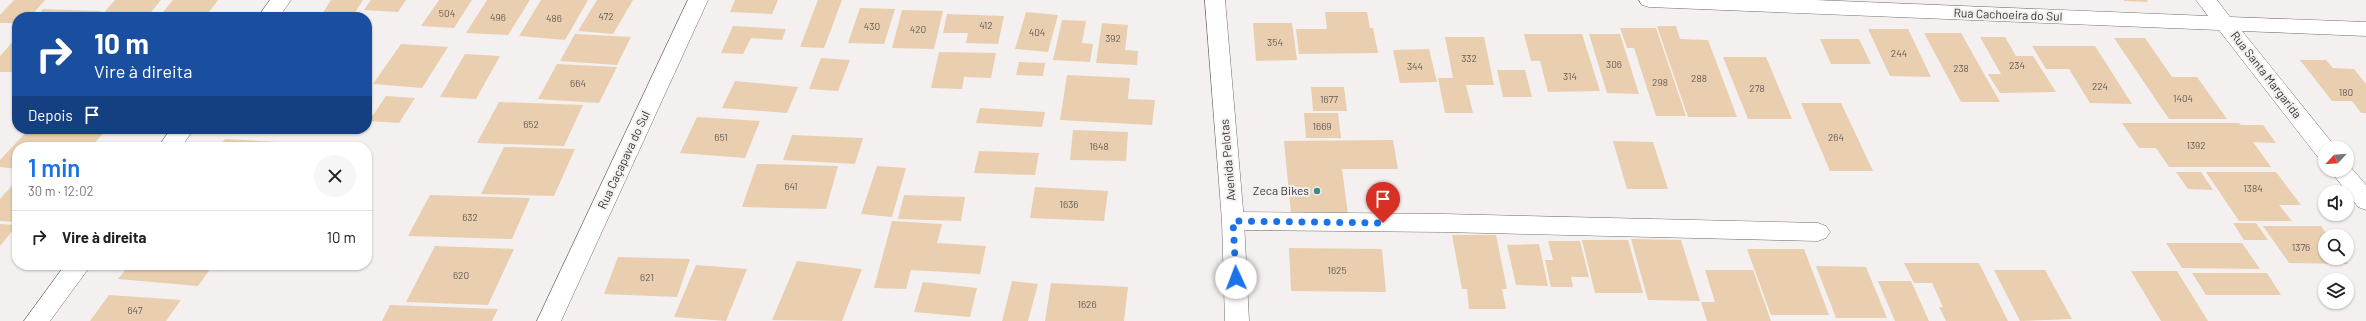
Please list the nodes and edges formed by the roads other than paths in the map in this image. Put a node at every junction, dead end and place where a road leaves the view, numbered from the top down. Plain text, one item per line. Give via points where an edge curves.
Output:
1 (281, 0) edge
2 (698, 0) edge
3 (1215, 0) edge
4 (1649, 0) edge
5 (2206, 0) edge
6 (272, 12) edge
7 (2226, 24) junction
8 (2366, 30) edge
9 (179, 134) edge
10 (2318, 141) edge
11 (173, 142) edge
12 (2346, 177) edge
13 (2366, 202) edge
14 (1233, 221) junction
15 (1818, 232) dead end
16 (75, 270) edge
17 (36, 321) edge
18 (549, 321) edge
19 (1237, 321) edge

1 - 6 street
2 - 18 street, Rua Caçapava do Sul
3 - 14 street, Avenida Pelotas
4 - 7 street, Rua Cachoeira do Sul
5 - 7 street, Rua Santa Margarida
7 - 8 street, Rua Cachoeira do Sul
7 - 10 street, Rua Santa Margarida
9 - 11 street
12 - 13 street
14 - 15 street
14 - 19 street, Avenida Pelotas
16 - 17 street

